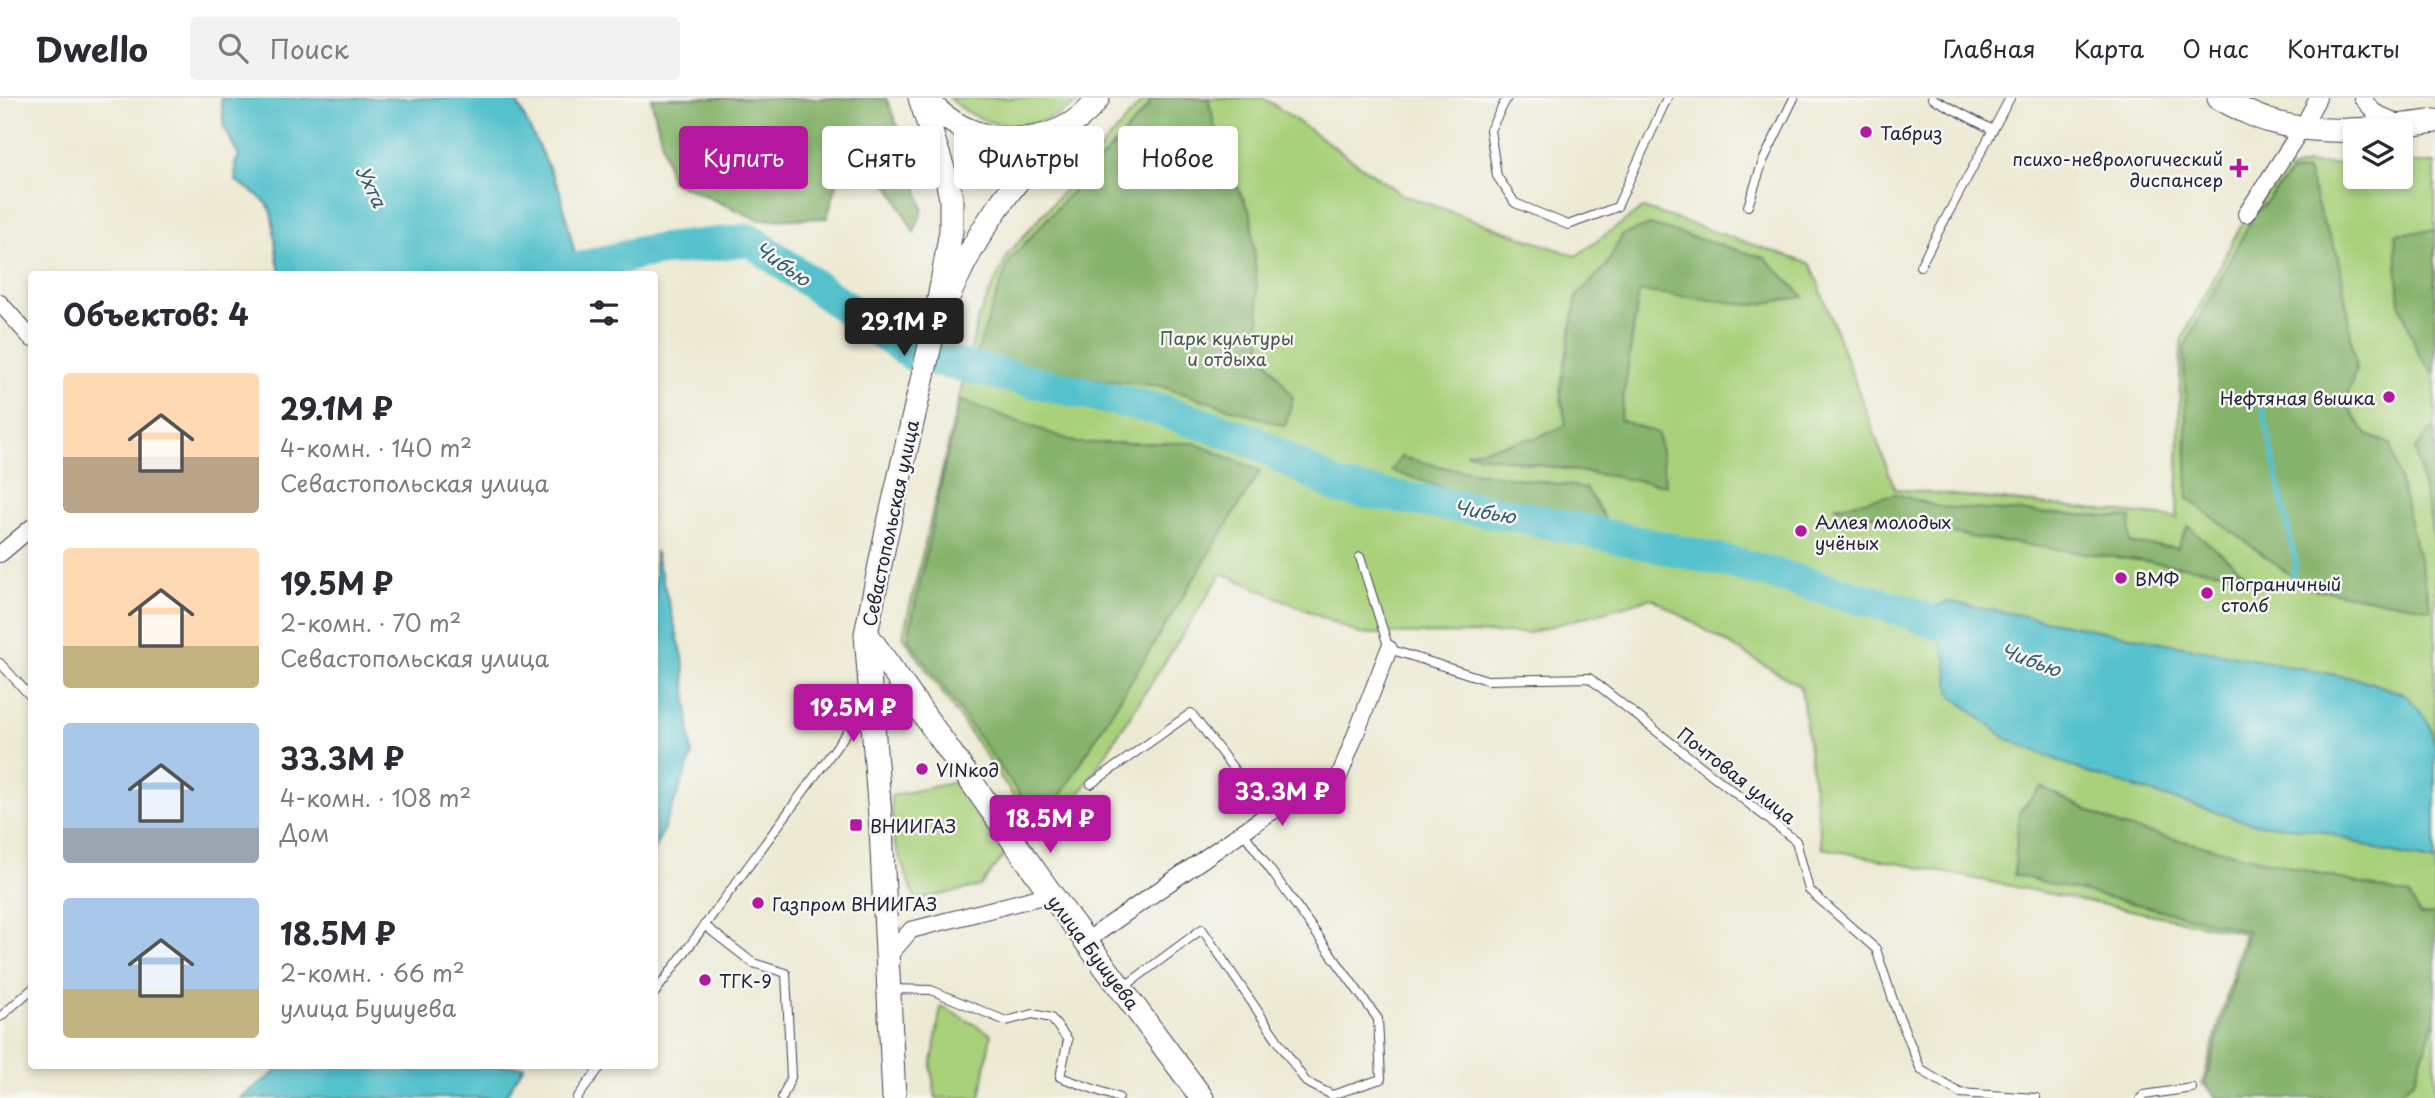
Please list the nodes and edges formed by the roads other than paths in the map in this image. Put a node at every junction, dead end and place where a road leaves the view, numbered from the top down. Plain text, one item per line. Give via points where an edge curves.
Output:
1 (920, 98) edge
2 (926, 98) edge
3 (1098, 98) edge
4 (1507, 98) edge
5 (1667, 98) edge
6 (1794, 98) edge
7 (1932, 98) edge
8 (2010, 98) edge
9 (2219, 98) edge
10 (2318, 98) edge
11 (2362, 98) edge
12 (2390, 119) edge
13 (2435, 121) edge
14 (2413, 124) edge
15 (959, 126) edge
16 (1066, 126) edge
17 (2302, 128) junction
18 (2343, 130) edge
19 (1993, 131) junction
20 (1010, 189) edge
21 (1748, 206) dead end
22 (2246, 214) dead end
23 (1920, 266) dead end
24 (0, 303) edge
25 (934, 328) junction
26 (28, 334) edge
27 (28, 530) edge
28 (0, 554) edge
29 (1360, 557) dead end
30 (866, 634) junction
31 (1389, 649) junction
32 (0, 663) edge
33 (28, 694) edge
34 (871, 700) junction
35 (1091, 784) dead end
36 (1268, 814) junction
37 (1243, 832) junction
38 (1051, 894) junction
39 (704, 925) junction
40 (1086, 941) junction
41 (887, 958) junction
42 (658, 988) edge
43 (889, 989) junction
44 (1121, 989) junction
45 (28, 992) edge
46 (0, 1017) edge
47 (599, 1069) edge
48 (2192, 1088) dead end
49 (577, 1098) edge
50 (782, 1098) edge
51 (894, 1098) edge
52 (1119, 1098) edge
53 (1202, 1098) edge
54 (2036, 1098) edge
55 (2141, 1098) edge

1 - 25 main road, Севастопольская улица via 952,208
2 - 15 main road
3 - 16 main road
4 - 5 lane via 1490,130 1497,176 1515,203 1568,225 1617,207
6 - 21 lane via 1763,161
7 - 19 lane
8 - 19 lane
9 - 17 main road via 2273,122
10 - 17 street
11 - 12 street via 2374,112
13 - 14 main road
17 - 18 main road
17 - 22 street
19 - 23 lane
20 - 25 main road, Севастопольская улица via 985,223
24 - 26 street
25 - 30 main road, Севастопольская улица
27 - 28 street
29 - 31 lane
30 - 34 main road, Севастопольская улица
30 - 38 main road, улица Бушуева
31 - 36 street via 1339,777
31 - 54 lane, Почтовая улица via 1487,680 1588,678 1796,841 1810,890 1876,949 1921,1070 1960,1093
32 - 33 lane
34 - 39 lane
34 - 41 main road, Севастопольская улица
35 - 36 lane via 1191,713
36 - 37 street
37 - 40 street
37 - 44 lane via 1378,1019 1381,1079 1332,1095 1306,1082 1202,929
38 - 40 main road, улица Бушуева
38 - 41 street via 911,930
39 - 42 lane
39 - 50 lane via 752,963 786,973 790,1077
40 - 44 main road, улица Бушуева
41 - 43 main road, Севастопольская улица
43 - 51 main road, Севастопольская улица
43 - 52 lane via 930,990 1006,1021 1032,1014 1051,1018 1068,1040 1060,1077
44 - 53 main road, улица Бушуева
45 - 46 lane
47 - 49 lane
48 - 55 lane

